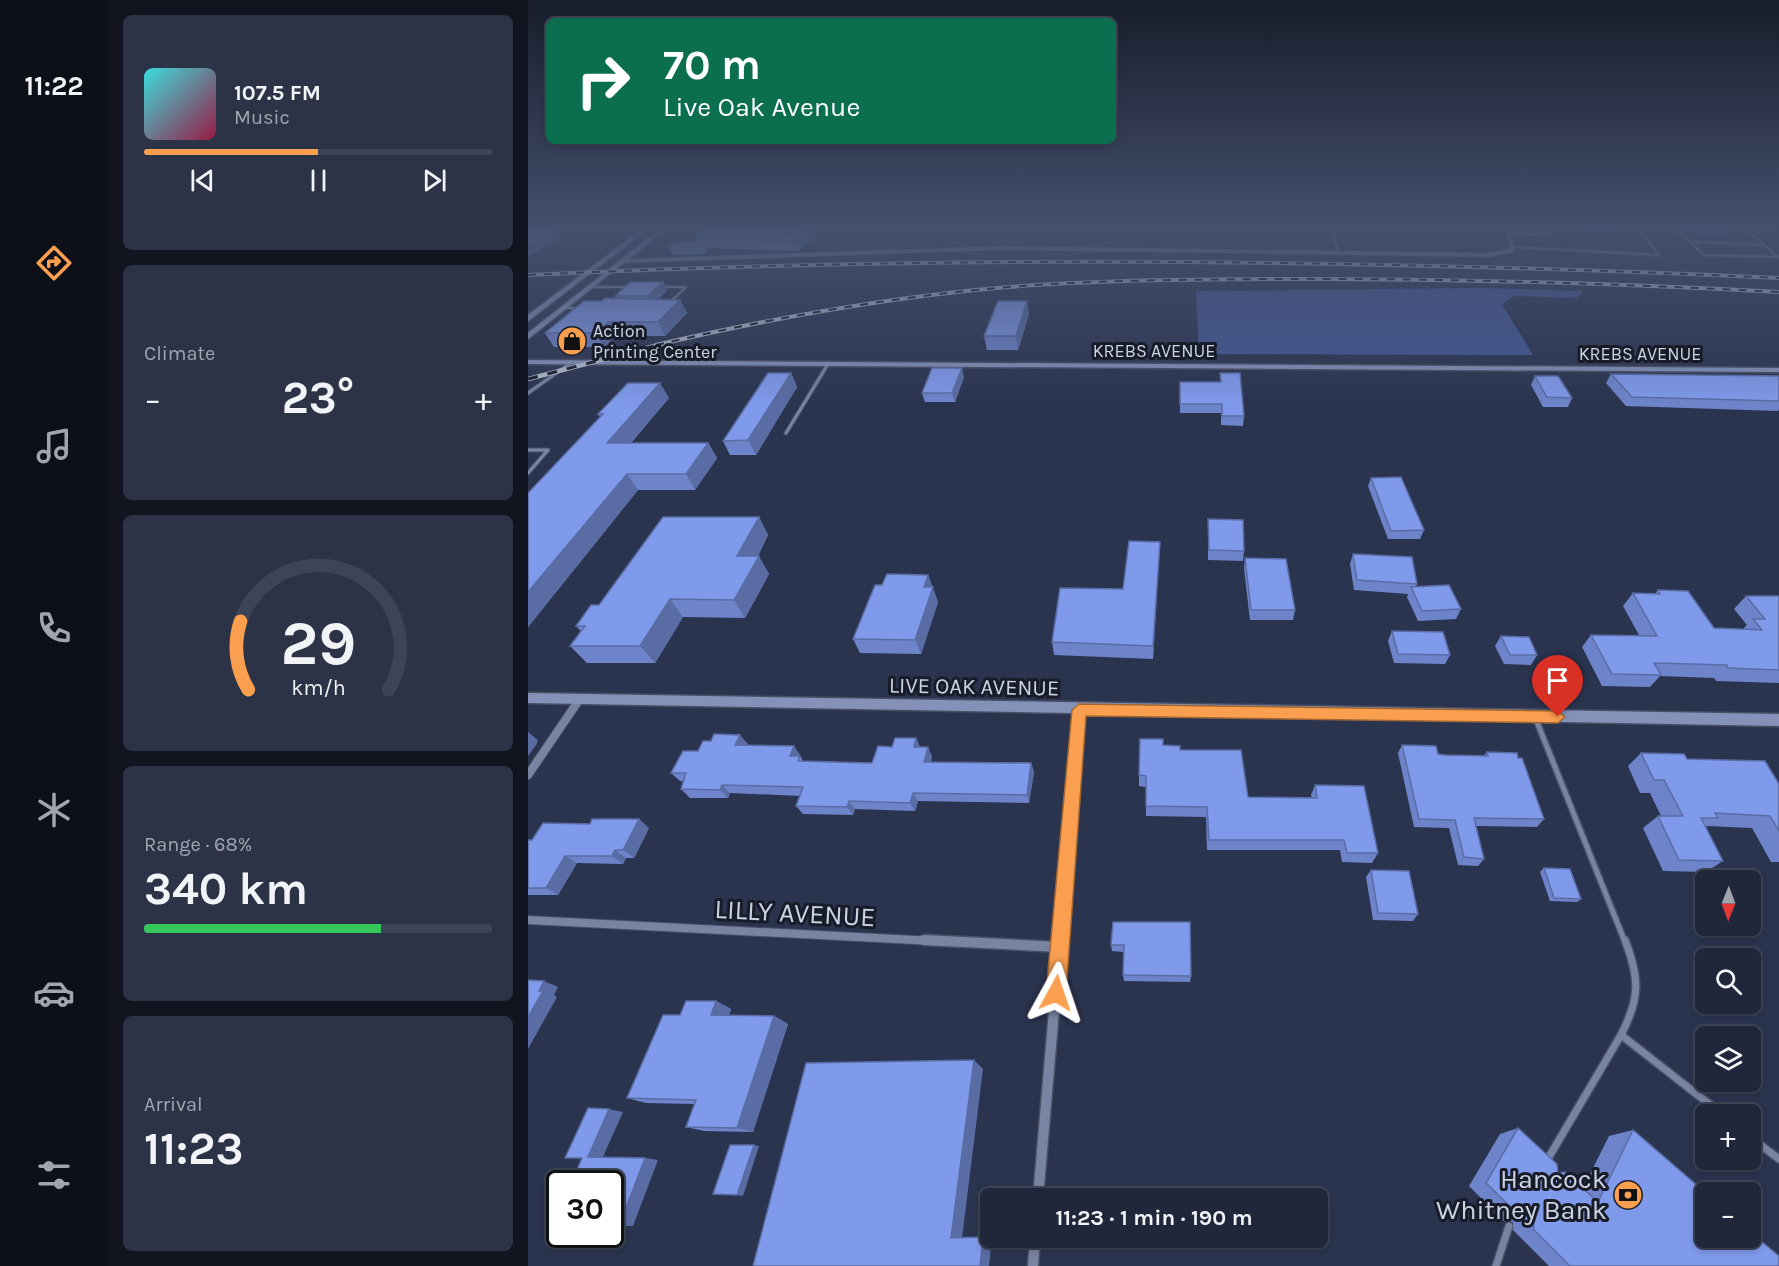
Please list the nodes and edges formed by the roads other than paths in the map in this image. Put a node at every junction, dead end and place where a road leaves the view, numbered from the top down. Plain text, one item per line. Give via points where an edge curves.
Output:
1 (570, 287) edge
2 (594, 287) edge
3 (686, 287) edge
4 (564, 308) junction
5 (586, 308) edge
6 (664, 308) edge
7 (528, 319) edge
8 (528, 337) edge
9 (528, 362) edge
10 (572, 362) junction
11 (828, 364) junction
12 (1779, 370) edge
13 (528, 393) edge
14 (786, 433) dead end
15 (528, 450) edge
16 (528, 473) edge
17 (528, 698) edge
18 (579, 700) junction
19 (1079, 710) junction
20 (1535, 717) junction
21 (1779, 720) edge
22 (528, 775) edge
23 (528, 920) edge
24 (1059, 948) junction
25 (1621, 1035) junction
26 (1709, 1104) edge
27 (1761, 1145) edge
28 (1779, 1159) edge
29 (1540, 1172) edge
30 (1039, 1188) edge
31 (1509, 1226) edge
32 (1034, 1248) edge
33 (1033, 1266) edge
34 (1496, 1266) edge

1 - 7 street
2 - 4 street
3 - 6 lane
4 - 5 lane
4 - 8 street
9 - 10 street, KREBS AVENUE
10 - 11 street, KREBS AVENUE
10 - 13 lane
11 - 12 street, KREBS AVENUE
11 - 14 lane
15 - 16 lane via 548,450
17 - 18 street, LIVE OAK AVENUE
18 - 19 street, LIVE OAK AVENUE
18 - 22 street
19 - 20 street, LIVE OAK AVENUE
19 - 24 street
20 - 21 street, LIVE OAK AVENUE
20 - 25 lane via 1634,963 1638,997
23 - 24 street, LILLY AVENUE
24 - 30 street
25 - 26 lane
25 - 29 lane
27 - 28 lane
31 - 34 lane
32 - 33 street

